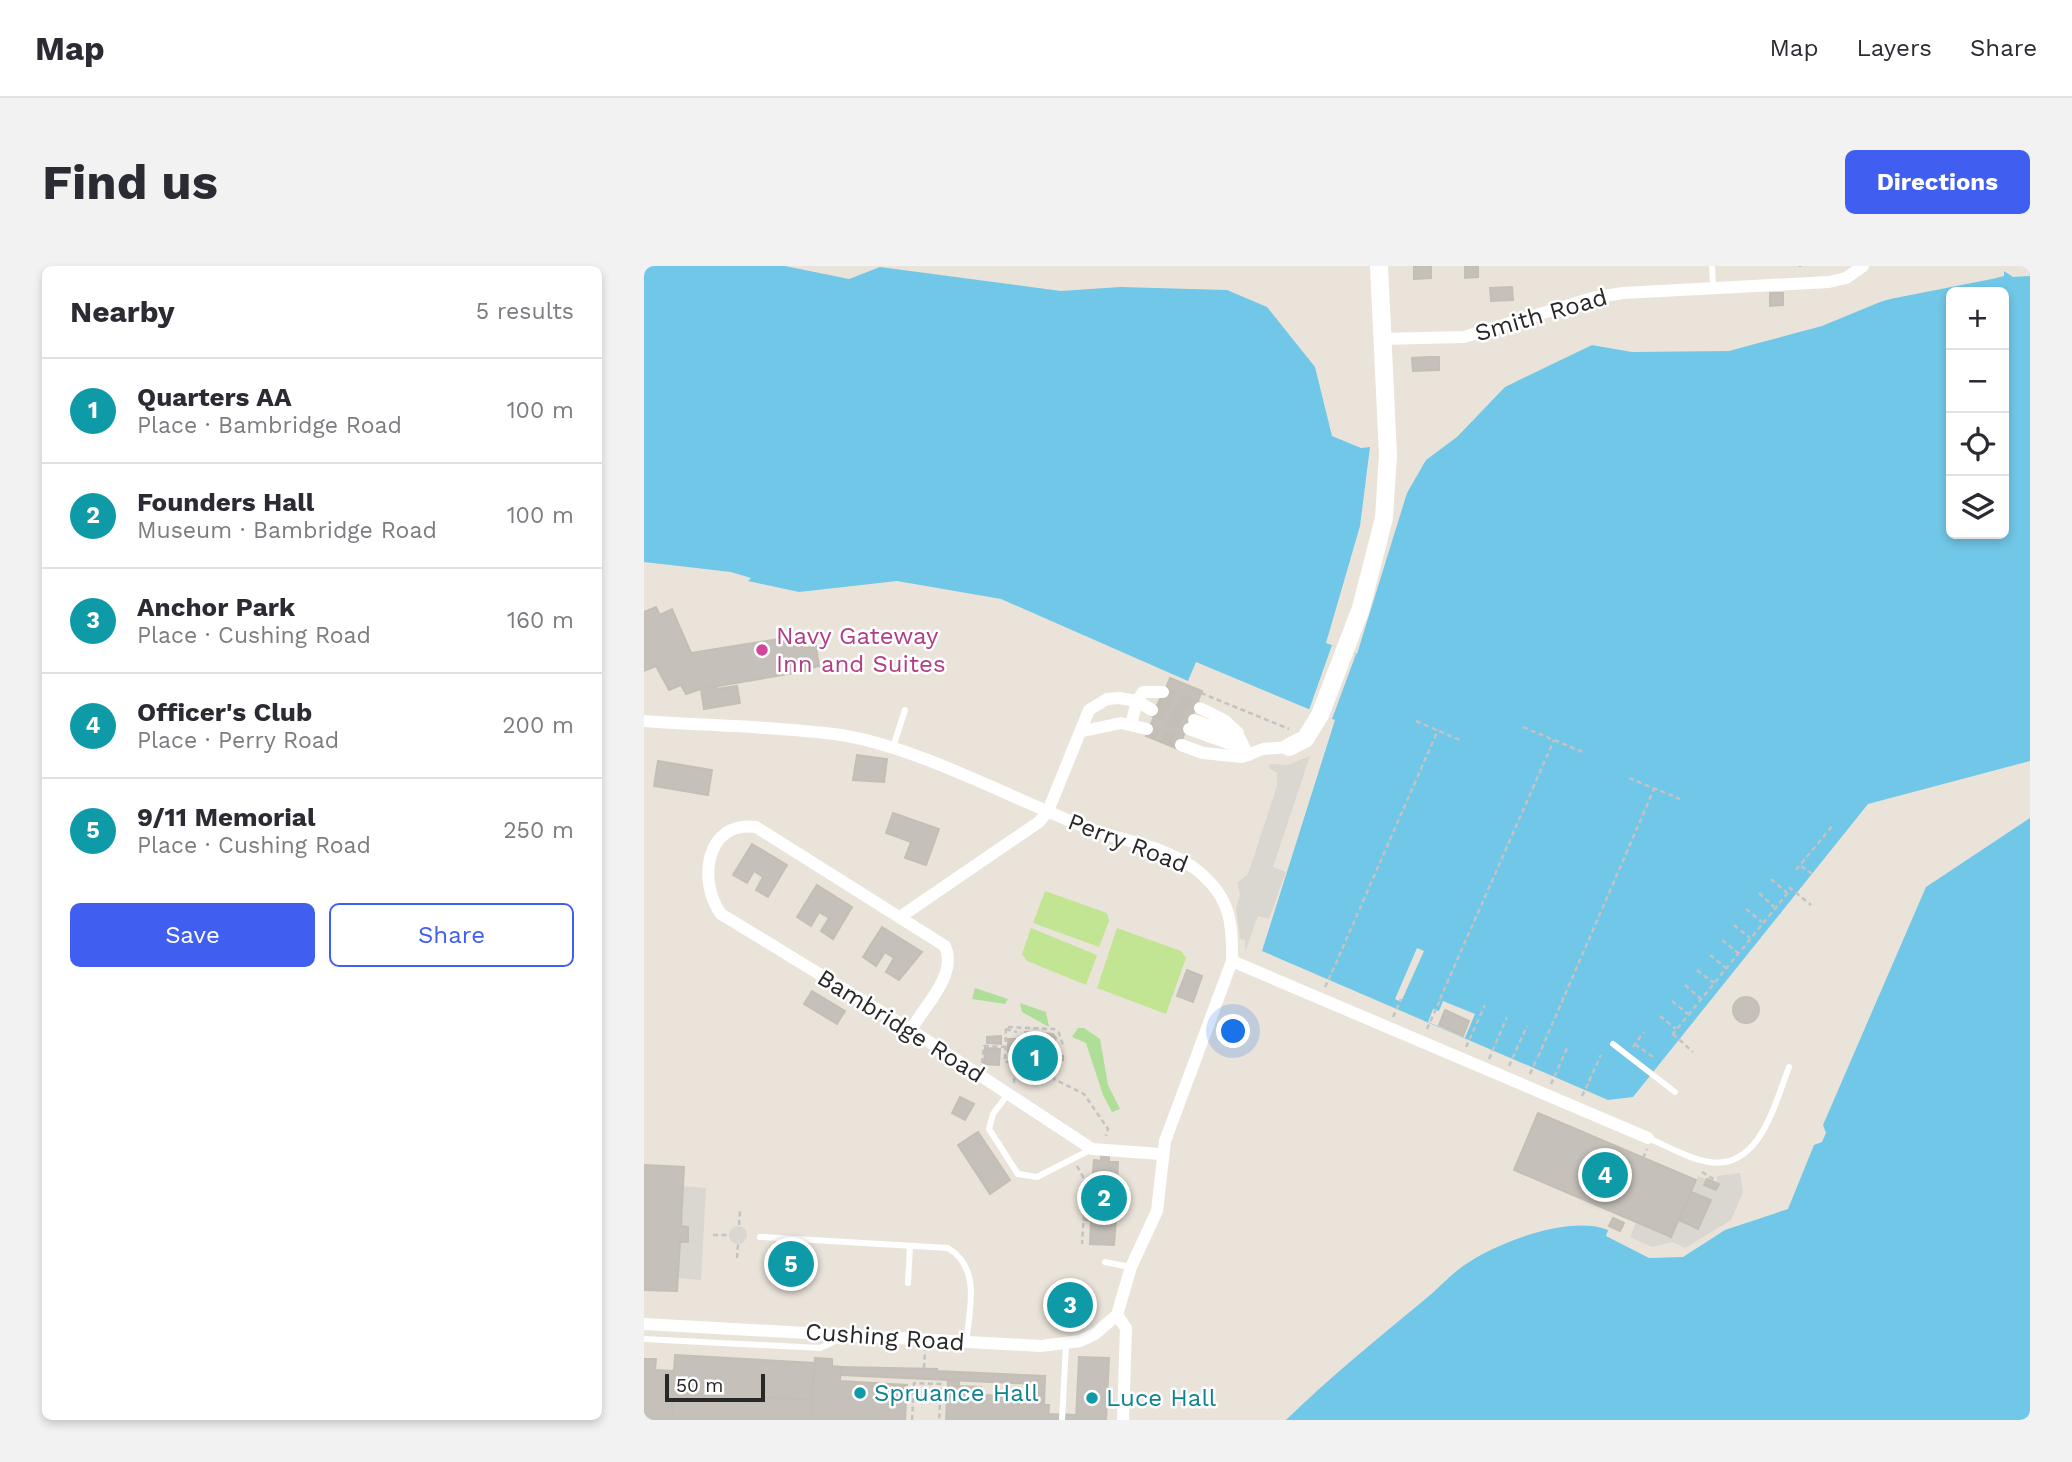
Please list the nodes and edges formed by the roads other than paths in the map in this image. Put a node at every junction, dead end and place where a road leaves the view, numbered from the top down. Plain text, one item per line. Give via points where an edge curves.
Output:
1 (1379, 266) edge
2 (1712, 266) edge
3 (1863, 266) edge
4 (1713, 286) junction
5 (1381, 339) junction
6 (1137, 701) junction
7 (905, 710) dead end
8 (644, 721) edge
9 (1195, 722) junction
10 (1131, 725) junction
11 (1147, 729) tunnel mouth
12 (1083, 731) junction
13 (1244, 747) junction
14 (1289, 747) joint
15 (892, 749) junction
16 (1048, 811) junction
17 (900, 917) junction
18 (1232, 961) junction
19 (911, 1030) junction
20 (1613, 1044) dead end
21 (1789, 1067) dead end
22 (1007, 1089) junction
23 (1675, 1092) dead end
24 (1648, 1143) joint
25 (1096, 1144) junction
26 (1161, 1153) junction
27 (760, 1237) dead end
28 (910, 1246) junction
29 (1105, 1262) dead end
30 (1131, 1267) junction
31 (908, 1283) dead end
32 (1117, 1315) junction
33 (644, 1324) edge
34 (851, 1334) junction
35 (644, 1339) edge
36 (965, 1342) junction
37 (1066, 1344) junction
38 (1062, 1420) edge
39 (1123, 1420) edge

1 - 5 street
2 - 4 lane
3 - 4 street, Smith Road via 1846,278 1829,282
4 - 5 street, Smith Road via 1592,298 1464,337
5 - 14 street via 1387,494 1374,568 1320,715 1305,739
6 - 6 street via 1157,702 1143,692
6 - 10 street
6 - 12 street via 1119,698 1098,704 1084,718
7 - 15 lane
8 - 15 street, Perry Road via 842,736
9 - 13 street
9 - 13 street via 1224,720
9 - 13 street via 1187,747 1220,755
10 - 11 street
10 - 12 street
12 - 16 street
13 - 14 street
15 - 16 street, Perry Road
16 - 17 street via 1039,822
16 - 18 street, Perry Road via 1165,853 1199,871 1229,909
17 - 19 street via 945,946 950,957 948,971
17 - 19 street, Bambridge Road via 756,827 743,825 715,841 708,861 709,891 721,914
18 - 24 street
18 - 26 street
19 - 22 street, Bambridge Road
20 - 23 lane
21 - 24 lane via 1760,1140 1731,1160 1709,1162
22 - 25 street, Bambridge Road
22 - 25 lane via 989,1129 1018,1174 1037,1177
25 - 26 street, Bambridge Road
26 - 30 street via 1157,1211
27 - 28 lane
28 - 31 lane
28 - 36 lane via 948,1248 968,1266 971,1288
29 - 30 lane
30 - 32 street
32 - 37 street, Cushing Road via 1095,1334
32 - 39 street via 1126,1328
33 - 34 street, Cushing Road
34 - 35 lane via 820,1348
34 - 36 street, Cushing Road
36 - 37 street, Cushing Road
37 - 38 lane

